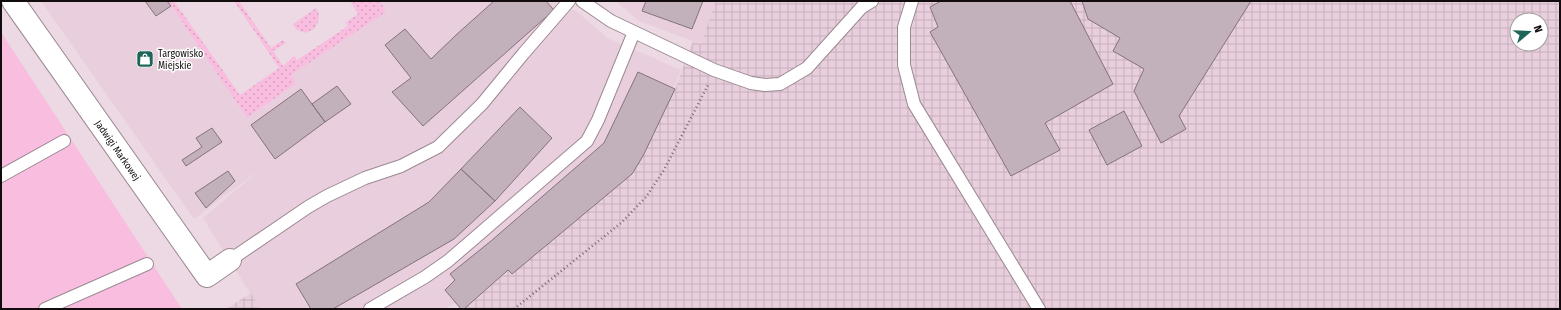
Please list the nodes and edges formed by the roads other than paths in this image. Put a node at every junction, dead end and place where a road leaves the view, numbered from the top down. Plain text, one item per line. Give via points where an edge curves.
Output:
1 (13, 1) edge
2 (569, 1) edge
3 (582, 1) edge
4 (872, 1) edge
5 (912, 1) edge
6 (634, 32) junction
7 (64, 141) dead end
8 (1, 176) edge
9 (230, 260) joint
10 (147, 264) dead end
11 (45, 309) edge
12 (370, 309) edge
13 (1039, 309) edge

1 - 9 street, Jadwigi Markowej via 206,276
2 - 9 lane via 482,104 438,147 401,166 365,178 328,196
3 - 6 lane via 611,21
4 - 6 lane via 862,7 807,68 780,84 751,83 714,70
5 - 13 lane via 904,27 904,65 914,104
6 - 12 lane via 587,141 448,261
7 - 8 lane
10 - 11 lane

